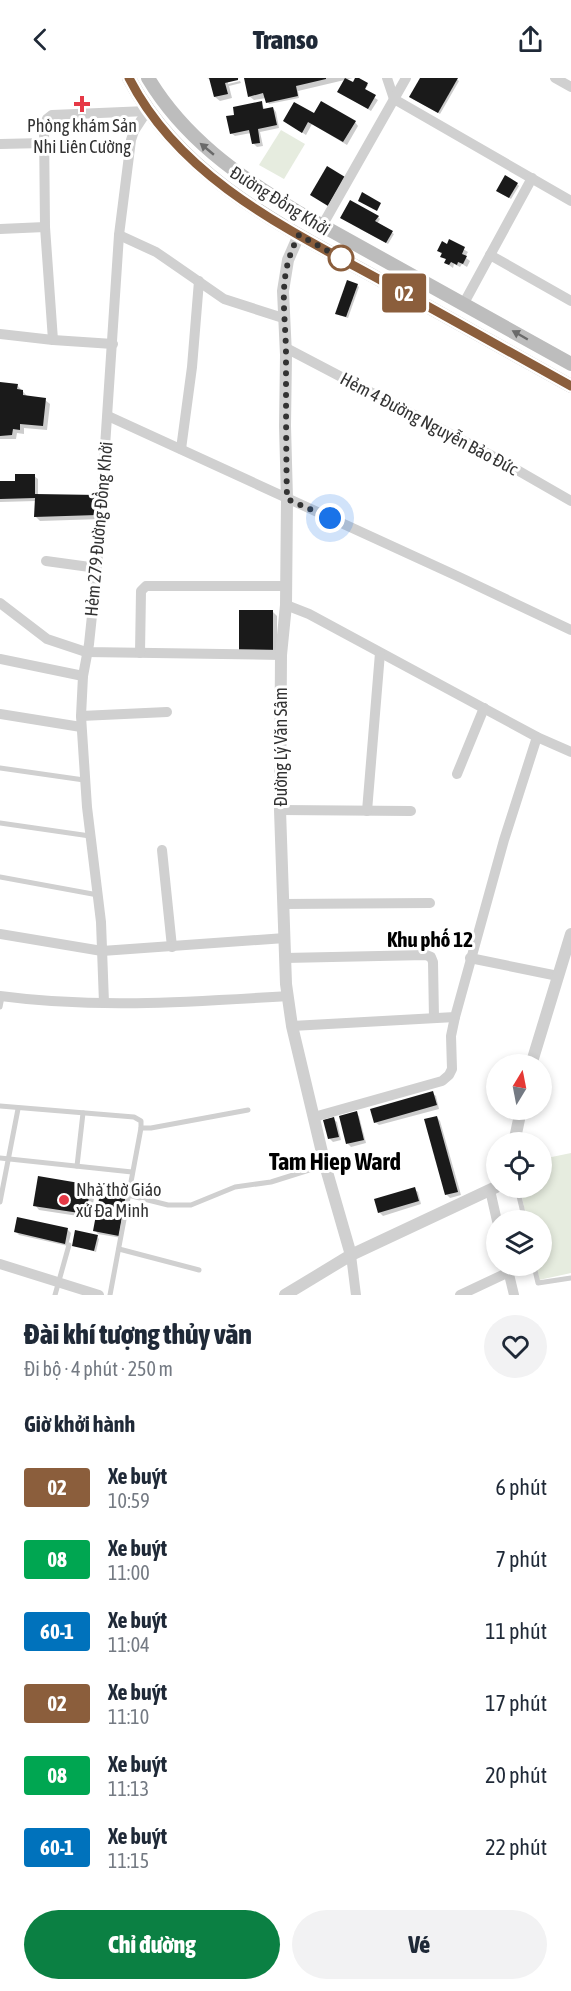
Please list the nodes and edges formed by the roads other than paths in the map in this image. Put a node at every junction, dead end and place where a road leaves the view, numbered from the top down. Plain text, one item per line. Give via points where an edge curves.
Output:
1 (129, 78) edge
2 (147, 78) edge
3 (387, 78) edge
4 (406, 78) edge
5 (555, 78) edge
6 (571, 87) edge
7 (394, 99) junction
8 (147, 111) junction
9 (44, 143) junction
10 (0, 144) edge
11 (532, 178) junction
12 (571, 201) edge
13 (308, 218) junction
14 (322, 226) junction
15 (45, 227) junction
16 (0, 229) edge
17 (119, 235) junction
18 (299, 235) junction
19 (313, 243) junction
20 (490, 255) junction
21 (199, 281) junction
22 (571, 301) edge
23 (464, 303) junction
24 (283, 318) junction
25 (0, 334) edge
26 (53, 340) junction
27 (113, 344) junction
28 (286, 348) junction
29 (571, 364) edge
30 (571, 386) edge
31 (108, 416) junction
32 (181, 449) junction
33 (287, 499) junction
34 (571, 501) edge
35 (46, 561) dead end
36 (97, 568) junction
37 (285, 586) junction
38 (0, 603) edge
39 (286, 605) junction
40 (571, 630) edge
41 (86, 652) junction
42 (140, 653) junction
43 (380, 653) junction
44 (281, 655) junction
45 (0, 659) edge
46 (83, 676) junction
47 (484, 708) junction
48 (167, 712) dead end
49 (0, 714) edge
50 (81, 722) junction
51 (537, 737) junction
52 (571, 752) edge
53 (0, 768) edge
54 (456, 774) dead end
55 (85, 780) junction
56 (280, 810) junction
57 (367, 811) junction
58 (411, 811) dead end
59 (0, 823) edge
60 (90, 836) junction
61 (162, 850) dead end
62 (0, 878) edge
63 (98, 895) junction
64 (429, 903) dead end
65 (283, 904) junction
66 (0, 933) edge
67 (285, 938) junction
68 (570, 939) edge
69 (171, 947) junction
70 (102, 951) junction
71 (285, 958) junction
72 (470, 958) junction
73 (558, 976) junction
74 (287, 996) junction
75 (0, 1000) edge
76 (104, 1003) junction
77 (455, 1017) junction
78 (434, 1018) junction
79 (292, 1026) junction
80 (534, 1054) edge
81 (0, 1106) edge
82 (18, 1108) junction
83 (248, 1110) dead end
84 (83, 1113) junction
85 (314, 1117) junction
86 (141, 1128) junction
87 (0, 1158) edge
88 (10, 1159) junction
89 (325, 1165) junction
90 (77, 1166) junction
91 (132, 1172) junction
92 (486, 1192) edge
93 (128, 1195) junction
94 (0, 1202) edge
95 (69, 1245) dead end
96 (119, 1249) junction
97 (351, 1255) junction
98 (0, 1264) edge
99 (199, 1270) dead end
100 (495, 1276) edge
101 (510, 1276) edge
102 (536, 1276) edge
103 (571, 1278) edge
104 (58, 1282) junction
105 (55, 1295) edge
106 (99, 1295) edge
107 (110, 1295) edge
108 (285, 1295) edge
109 (356, 1295) edge
110 (460, 1295) edge
111 (514, 1295) edge

1 - 8 main road, Đường Đồng Khởi
13 -> 2 main road, Đường Đồng Khởi via 210,152 181,124
3 - 7 street
4 - 7 street
5 - 6 street
7 - 11 street
7 - 14 street
8 - 9 street via 52,115 44,126
8 - 17 street, Hẻm 279 Đường Đồng Khởi via 134,131
8 - 18 main road, Đường Đồng Khởi via 216,182
9 - 10 street
9 - 15 street
11 - 12 street
11 - 20 street
13 - 14 main road, Đường Đồng Khởi
13 - 18 main road
14 - 19 main road
14 - 23 main road, Đường Đồng Khởi
15 - 16 street
15 - 26 street
17 - 21 street via 156,252
17 - 27 street, Hẻm 279 Đường Đồng Khởi
18 - 19 main road, Đường Đồng Khởi
18 - 24 street, Đường Lý Văn Sâm via 286,268
19 - 30 main road, Đường Đồng Khởi
20 - 22 street
20 - 23 street
21 - 24 street via 224,300
21 - 32 street
29 -> 23 main road, Đường Đồng Khởi
24 - 28 street, Đường Lý Văn Sâm
25 - 26 street
26 - 27 street
27 - 31 street, Hẻm 279 Đường Đồng Khởi
28 - 33 street, Đường Lý Văn Sâm
28 - 34 street, Hẻm 4 Đường Nguyễn Bảo Đức
31 - 32 street
31 - 36 street, Hẻm 279 Đường Đồng Khởi
32 - 33 street
33 - 37 street, Đường Lý Văn Sâm
33 - 40 street
35 - 36 street
36 - 41 street, Hẻm 279 Đường Đồng Khởi
37 - 39 street, Đường Lý Văn Sâm
37 - 42 street via 146,586 141,591
38 - 41 street via 47,639
39 - 43 street
39 - 44 street, Đường Lý Văn Sâm
41 - 42 street
41 - 46 street, Hẻm 279 Đường Đồng Khởi
42 - 44 street
43 - 47 street
43 - 57 street
44 - 56 street, Đường Lý Văn Sâm
45 - 46 street
46 - 50 street, Hẻm 279 Đường Đồng Khởi
47 - 51 street
47 - 54 street
48 - 50 street
49 - 50 street
50 - 55 street, Hẻm 279 Đường Đồng Khởi
51 - 52 street
51 - 72 street
53 - 55 lane
55 - 60 street, Hẻm 279 Đường Đồng Khởi
56 - 57 street
56 - 65 street, Đường Lý Văn Sâm
57 - 58 street
59 - 60 lane
60 - 63 street, Hẻm 279 Đường Đồng Khởi
61 - 69 street
62 - 63 lane
63 - 70 street, Hẻm 279 Đường Đồng Khởi
64 - 65 street
65 - 67 street, Đường Lý Văn Sâm
66 - 70 street
67 - 69 street
67 - 71 street, Đường Lý Văn Sâm
68 - 73 street
69 - 70 street
70 - 76 street, Hẻm 279 Đường Đồng Khởi
71 - 74 street, Đường Lý Văn Sâm
71 - 78 street via 431,957
72 - 73 street
72 - 77 street
73 - 80 street
74 - 76 street
74 - 79 street, Đường Lý Văn Sâm
75 - 76 street
77 - 78 street
77 - 85 street via 452,1069 442,1081
78 - 79 street
79 - 85 street, Đường Lý Văn Sâm
81 - 82 lane
82 - 84 lane
82 - 88 lane
83 - 86 lane
84 - 86 lane via 134,1117 141,1121
84 - 90 lane
85 - 89 street, Đường Lý Văn Sâm
86 - 91 lane
87 - 88 lane
88 - 90 lane
88 - 94 lane
89 - 93 lane via 271,1182 235,1187 191,1205 168,1205
89 - 97 street, Đường Lý Văn Sâm
90 - 91 lane
91 - 93 lane
92 - 97 street
93 - 96 lane
95 - 104 lane
96 - 99 lane
96 - 107 lane
97 - 108 street
97 - 109 street
98 - 104 street
100 - 110 street
101 - 111 street
102 - 103 lane via 538,1283
104 - 105 lane
104 - 106 street

